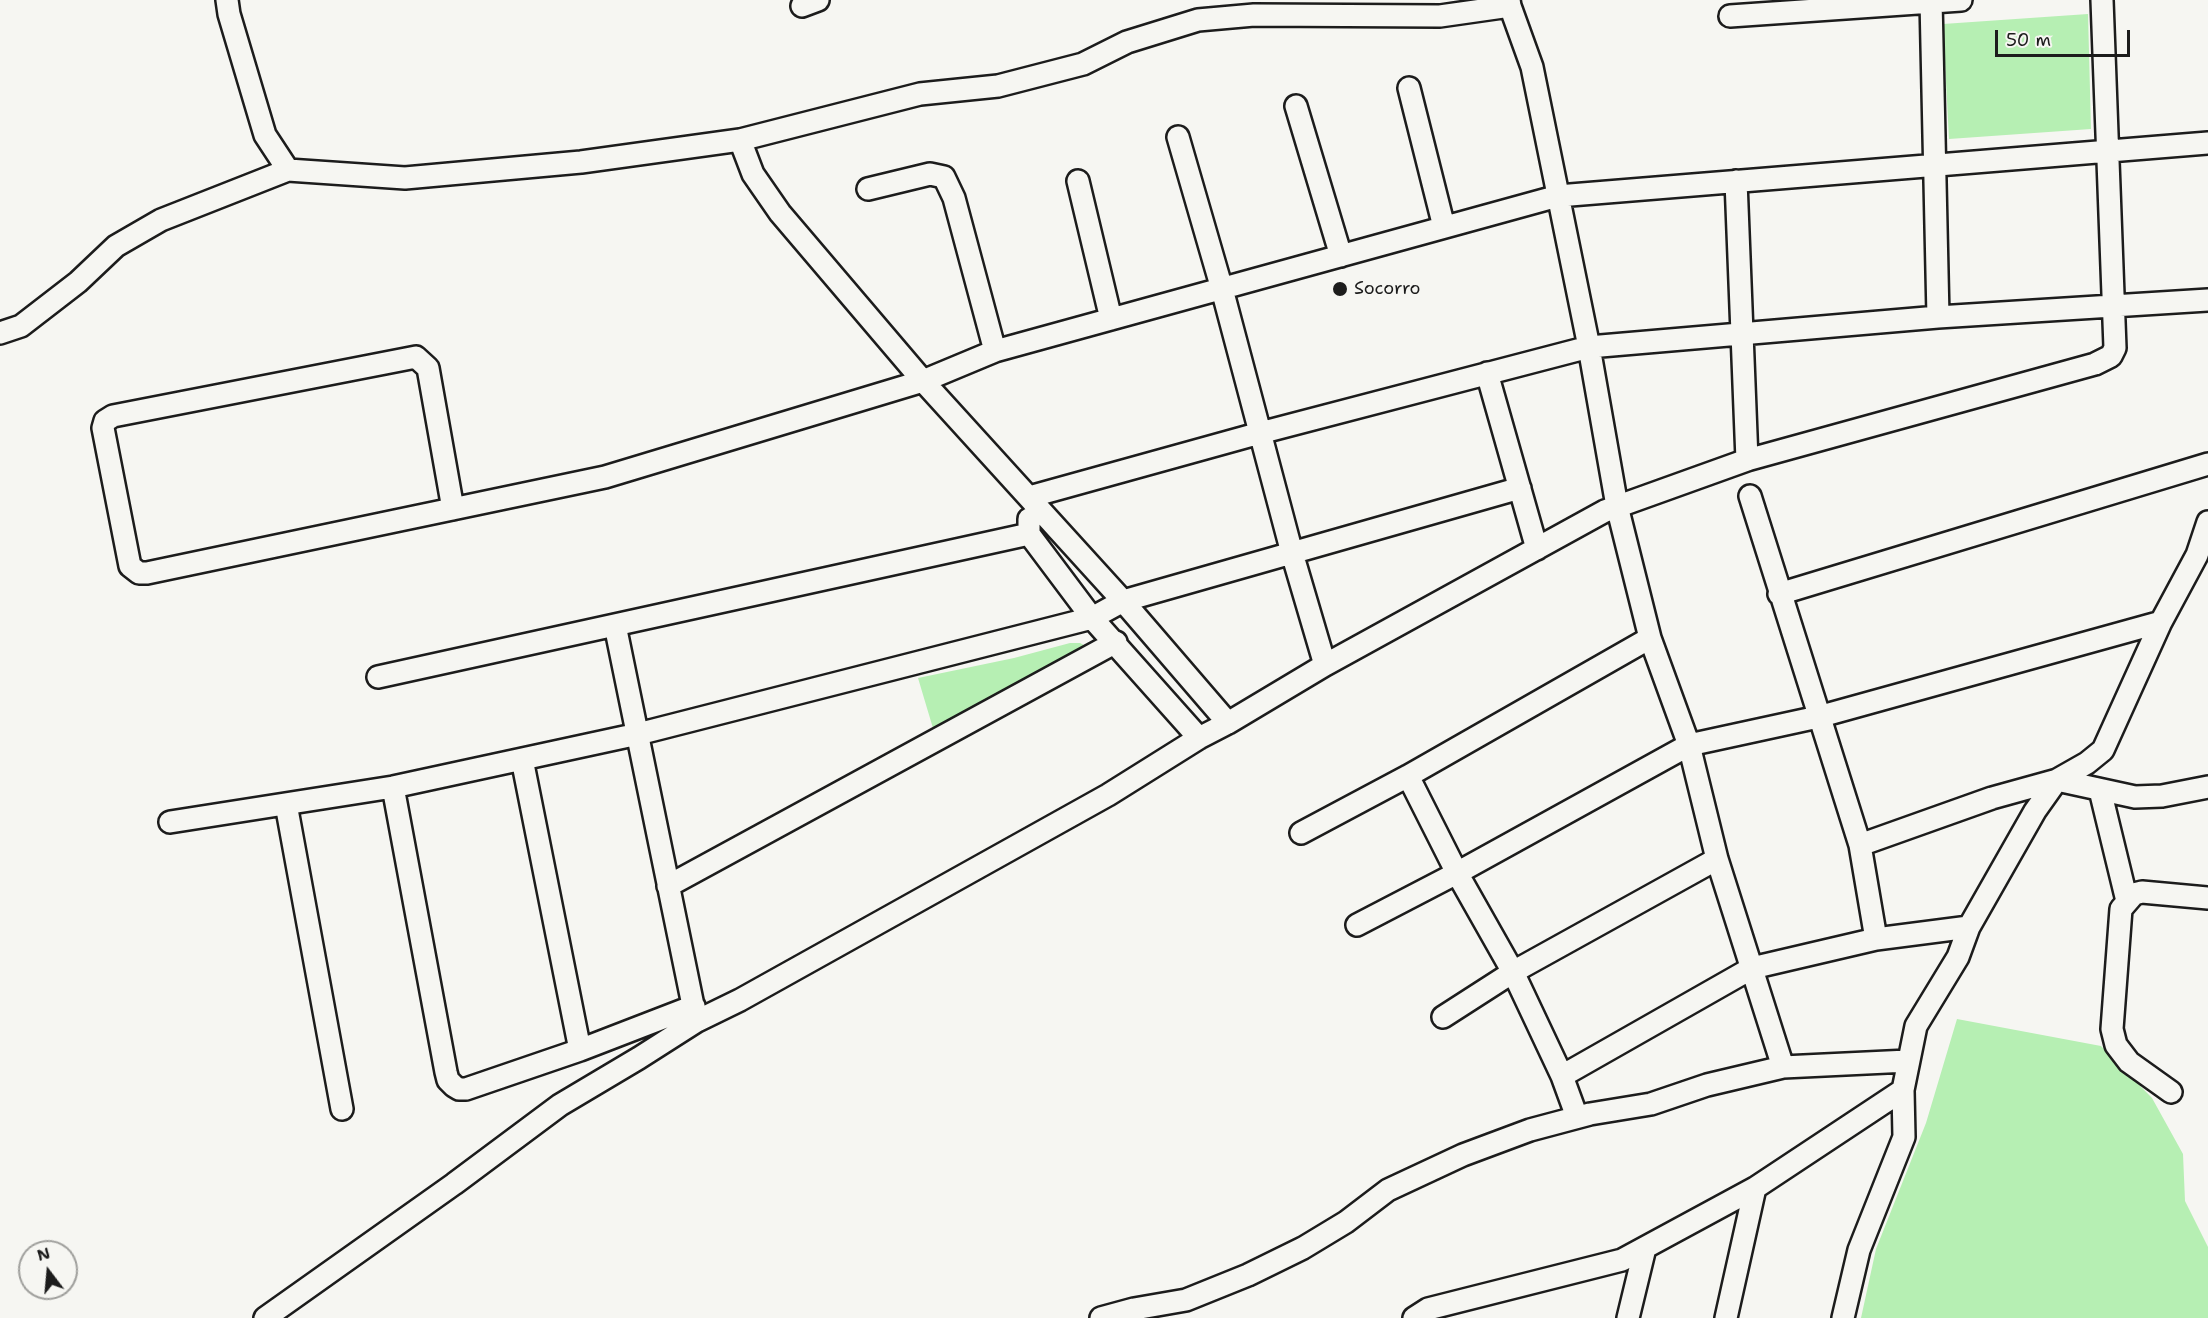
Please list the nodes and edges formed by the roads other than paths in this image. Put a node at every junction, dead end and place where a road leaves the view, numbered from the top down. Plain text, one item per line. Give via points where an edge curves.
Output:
1 (227, 0) edge
2 (1961, 0) edge
3 (2102, 0) edge
4 (1931, 1) edge
5 (1509, 3) edge
6 (1730, 16) dead end
7 (1408, 88) dead end
8 (1296, 106) dead end
9 (1178, 137) dead end
10 (740, 140) junction
11 (2208, 143) edge
12 (2107, 151) junction
13 (1935, 165) junction
14 (288, 170) junction
15 (1078, 181) dead end
16 (1736, 181) junction
17 (868, 189) dead end
18 (1558, 196) junction
19 (1444, 227) junction
20 (1341, 256) junction
21 (1222, 289) junction
22 (2208, 300) edge
23 (2112, 305) junction
24 (1938, 317) junction
25 (1111, 319) junction
26 (0, 333) edge
27 (1742, 334) junction
28 (1589, 347) junction
29 (995, 351) junction
30 (1487, 373) junction
31 (923, 381) junction
32 (1260, 433) junction
33 (1747, 460) junction
34 (2208, 464) edge
35 (1520, 489) junction
36 (1750, 496) dead end
37 (1029, 497) junction
38 (1617, 506) junction
39 (453, 508) junction
40 (2208, 522) edge
41 (1029, 534) junction
42 (1537, 549) junction
43 (1292, 553) junction
44 (1779, 594) junction
45 (1123, 601) junction
46 (1092, 618) junction
47 (2161, 622) junction
48 (615, 625) junction
49 (1650, 638) junction
50 (1116, 642) junction
51 (1325, 665) junction
52 (378, 677) dead end
53 (1818, 717) junction
54 (1228, 723) junction
55 (638, 734) junction
56 (1198, 738) junction
57 (1689, 745) junction
58 (522, 759) junction
59 (1408, 776) junction
60 (2056, 780) junction
61 (393, 787) junction
62 (2208, 787) edge
63 (2100, 790) junction
64 (286, 804) junction
65 (170, 822) dead end
66 (1301, 833) dead end
67 (1860, 845) junction
68 (1717, 859) junction
69 (1457, 873) junction
70 (668, 886) junction
71 (2208, 898) edge
72 (2127, 901) junction
73 (1357, 925) dead end
74 (1969, 927) junction
75 (1876, 939) junction
76 (1752, 968) junction
77 (1513, 972) junction
78 (695, 1013) junction
79 (1443, 1017) dead end
80 (580, 1050) junction
81 (1908, 1061) junction
82 (1783, 1067) junction
83 (1562, 1076) junction
84 (1903, 1090) junction
85 (2171, 1092) dead end
86 (342, 1109) dead end
87 (1577, 1117) junction
88 (1755, 1188) junction
89 (1645, 1248) junction
90 (265, 1318) edge
91 (1101, 1318) edge
92 (1414, 1318) edge
93 (1628, 1318) edge
94 (1726, 1318) edge
95 (1842, 1318) edge

1 - 14 street via 265,135
2 - 4 street
3 - 12 street
4 - 6 street
4 - 13 street
5 - 10 street via 1440,16 1254,15 1198,20 1127,42 1083,64 1008,83 920,94
5 - 18 street via 1532,67
7 - 19 street
8 - 20 street
9 - 21 street
10 - 14 street via 581,162 405,178
10 - 31 street via 753,174 780,213
11 - 12 street
12 - 13 street
12 - 23 street
13 - 16 street
13 - 24 street
14 - 26 street via 161,220 116,246 78,282 21,326
15 - 25 street
16 - 18 street
16 - 27 street
17 - 29 street via 930,174 944,177 954,198
18 - 19 street
18 - 28 street
19 - 20 street
20 - 21 street
21 - 25 street
21 - 32 street
22 - 23 street
23 - 24 street
23 - 33 street via 2115,348 2104,361
24 - 27 street
25 - 29 street
27 - 28 street
27 - 33 street
28 - 30 street
28 - 38 street
29 - 31 street
30 - 32 street
30 - 35 street
31 - 37 street
31 - 39 street via 605,477
32 - 37 street
32 - 43 street
33 - 38 street
34 - 44 street
35 - 42 street
35 - 43 street
36 - 44 street
37 - 41 street
37 - 45 street
38 - 42 street
38 - 49 street
39 - 39 street via 139,573 130,566 128,558 103,428 113,416 416,357 428,368
40 - 47 street via 2197,555
41 - 46 street
41 - 48 street
42 - 51 street
43 - 45 street
43 - 51 street
44 - 53 street
45 - 46 street
45 - 54 street
46 - 50 street
46 - 55 street
47 - 53 street
47 - 60 street via 2103,750
48 - 52 street
48 - 55 street
49 - 57 street
49 - 59 street
50 - 56 street
50 - 70 street
51 - 54 street
53 - 57 street
53 - 67 street
54 - 56 street
55 - 58 street
55 - 70 street
56 - 78 street via 1088,807 760,989
57 - 68 street
57 - 69 street
58 - 61 street
58 - 80 street
59 - 66 street
59 - 69 street
60 - 63 street
60 - 67 street via 1992,798
60 - 74 street via 2017,839
61 - 64 street
61 - 80 street via 448,1080 459,1089 466,1089
62 - 63 street via 2135,797
63 - 72 street
64 - 65 street
64 - 86 street
67 - 75 street
68 - 76 street
68 - 77 street
69 - 73 street
69 - 77 street
70 - 78 street
71 - 72 street via 2142,892
72 - 85 street via 2121,909 2112,1029 2116,1045 2129,1062
74 - 75 street
74 - 81 street via 1958,957 1916,1026
75 - 76 street
76 - 82 street
76 - 83 street
77 - 79 street
77 - 83 street
78 - 80 street
78 - 90 street via 639,1058 560,1105
81 - 82 street
81 - 84 street
82 - 87 street via 1707,1085 1652,1104
83 - 87 street
84 - 88 street
84 - 95 street via 1904,1137 1859,1250
87 - 91 street via 1501,1139 1425,1172 1388,1190 1303,1248 1238,1279 1186,1300
88 - 89 street
88 - 94 street
89 - 92 street via 1622,1260 1428,1309
89 - 93 street

